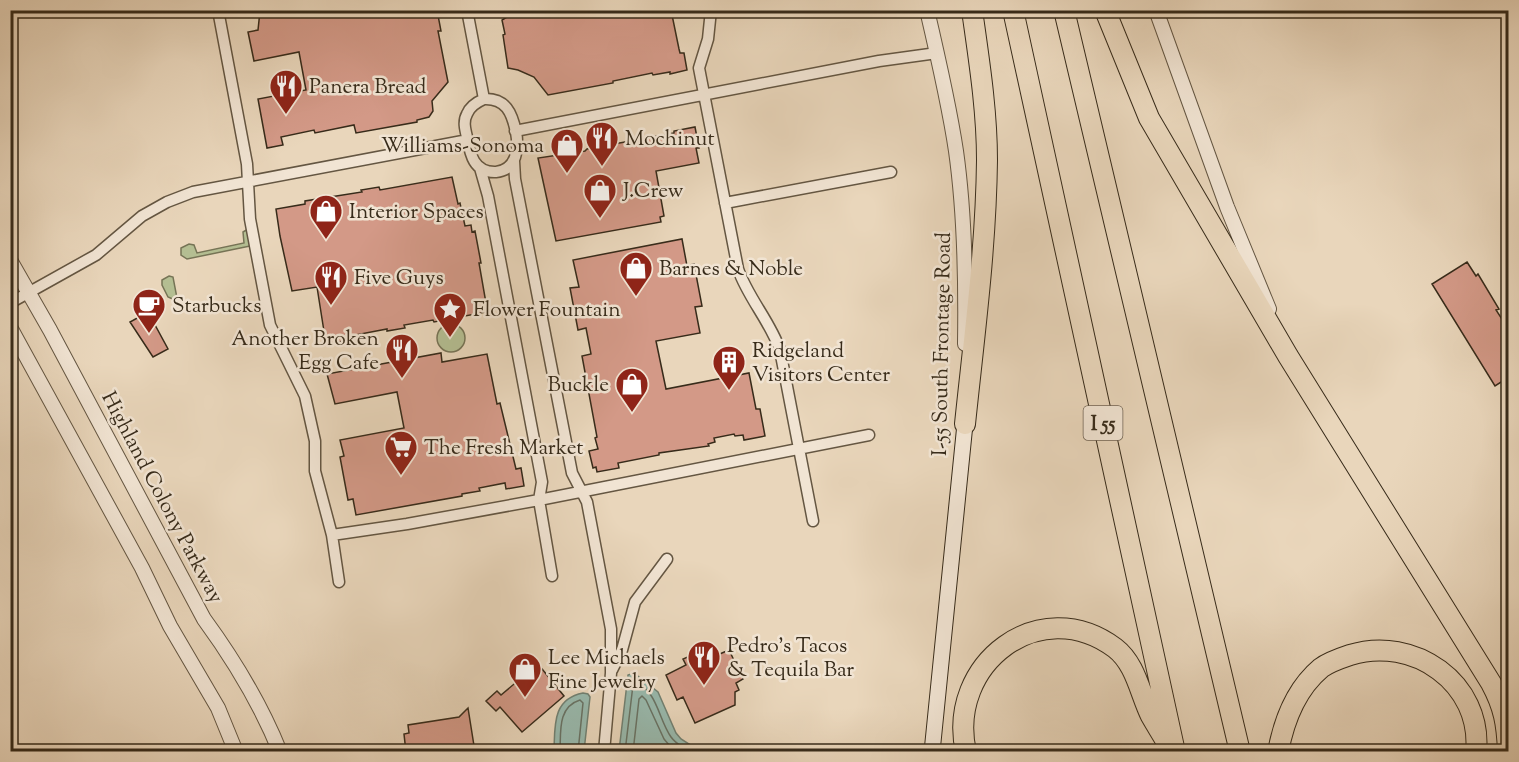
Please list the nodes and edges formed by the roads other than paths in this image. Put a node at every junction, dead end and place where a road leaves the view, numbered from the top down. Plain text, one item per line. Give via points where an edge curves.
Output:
1 (218, 10) edge
2 (467, 10) edge
3 (711, 10) edge
4 (927, 10) edge
5 (972, 10) edge
6 (1013, 10) edge
7 (1064, 10) edge
8 (1105, 10) edge
9 (1156, 10) edge
10 (937, 53) junction
11 (704, 95) junction
12 (484, 99) junction
13 (515, 130) junction
14 (468, 140) junction
15 (514, 161) junction
16 (480, 168) junction
17 (891, 172) dead end
18 (248, 183) junction
19 (725, 203) junction
20 (10, 260) edge
21 (28, 292) junction
22 (10, 303) edge
23 (10, 327) edge
24 (1288, 356) junction
25 (964, 424) junction
26 (869, 435) dead end
27 (797, 448) junction
28 (581, 491) junction
29 (539, 500) junction
30 (813, 521) dead end
31 (332, 535) junction
32 (667, 559) dead end
33 (552, 576) dead end
34 (339, 582) dead end
35 (611, 673) junction
36 (933, 728) junction
37 (236, 752) edge
38 (280, 752) edge
39 (604, 752) edge
40 (925, 752) edge
41 (932, 752) edge
42 (966, 752) edge
43 (1173, 752) edge
44 (1240, 752) edge
45 (1278, 752) edge
46 (1476, 752) edge
47 (1508, 752) edge

1 - 18 street
2 - 12 street
3 - 11 street via 699,68
4 - 10 street, I-55 South Frontage Road
5 - 25 highway via 987,159 982,266
6 - 43 highway, I 55
7 - 44 highway
8 - 24 highway via 1149,118
9 - 24 street via 1227,207
10 - 11 street
10 - 25 street, I-55 South Frontage Road via 962,200 966,272
11 - 13 street
11 - 19 street
12 - 13 street via 505,105
12 - 14 street via 466,114
13 - 15 street via 518,146
14 - 16 street via 471,157
14 - 18 street
15 - 16 street via 498,171
15 - 28 street via 572,473
16 - 29 street via 542,482
17 - 19 street
18 - 21 street via 193,192 167,202 142,216 96,255
18 - 31 street via 250,219 270,325 309,409 315,471
19 - 27 street via 741,279 780,350
20 - 21 street, Highland Colony Parkway
21 - 22 street
21 - 38 street, Highland Colony Parkway
23 - 37 street via 218,708
24 - 47 highway via 1491,683 1503,705
25 - 36 main road, I-55 South Frontage Road
26 - 27 street
27 - 28 street
27 - 30 street
28 - 29 street
28 - 35 street via 587,502 610,629
29 - 31 street
29 - 33 street
31 - 34 street
32 - 35 street via 635,602 622,650
35 - 39 street
36 - 40 main road
36 - 41 main road, I-55 South Frontage Road
42 - 43 highway via 962,723 978,673 988,659 1016,639 1049,629 1095,635 1118,650 1135,675 1151,716
45 - 46 highway via 1281,732 1306,683 1323,667 1342,658 1380,650 1413,655 1433,664 1449,678 1460,691 1476,727

